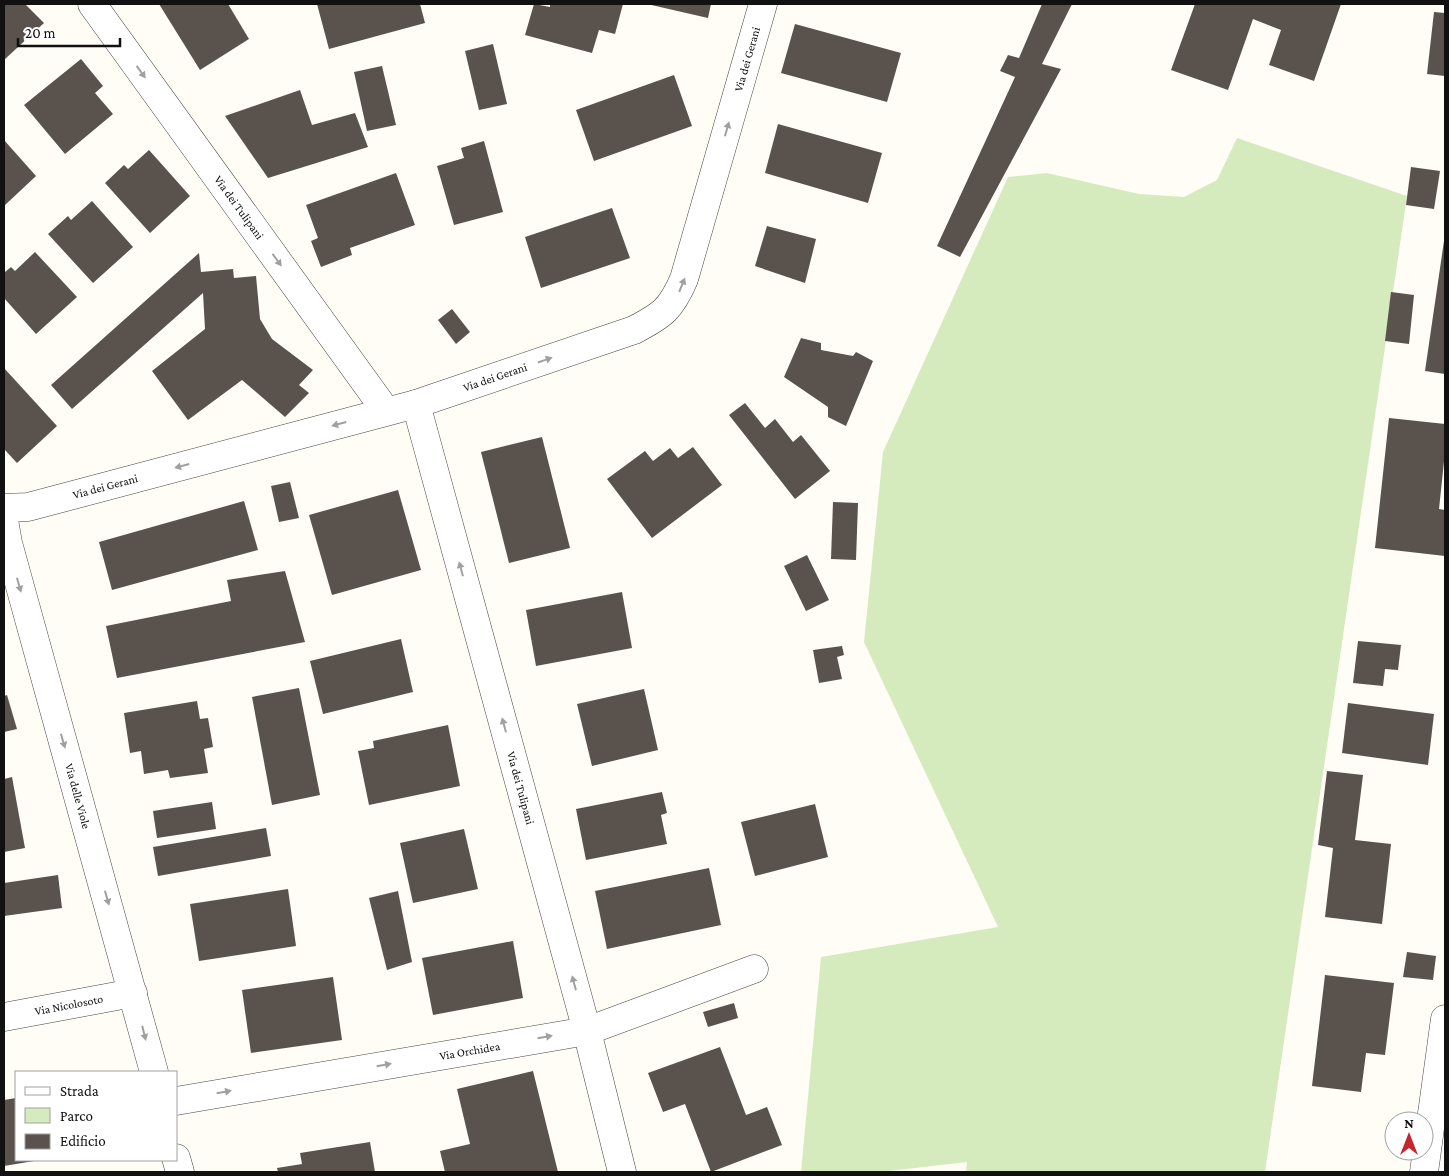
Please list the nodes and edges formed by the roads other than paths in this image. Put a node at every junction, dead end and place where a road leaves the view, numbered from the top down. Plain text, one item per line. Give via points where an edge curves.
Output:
1 (92, 4) edge
2 (763, 4) edge
3 (416, 404) junction
4 (386, 411) junction
5 (4, 508) edge
6 (4, 520) edge
7 (754, 969) dead end
8 (133, 993) junction
9 (4, 1017) edge
10 (1445, 1019) edge
11 (587, 1030) junction
12 (154, 1071) edge
13 (178, 1101) edge
14 (622, 1172) edge
15 (1424, 1172) edge

1 -> 4 street, Via dei Tulipani
3 -> 2 street, Via dei Gerani via 634,330 660,317 676,298 684,278
3 - 4 street, Via dei Gerani
11 -> 3 street, Via dei Tulipani
4 -> 5 street, Via dei Gerani via 28,507
6 -> 8 street, Via delle Viole
7 - 11 street, Via Orchidea
8 - 9 street, Via Nicolosoto
8 -> 12 street, Via delle Viole
10 - 15 street
13 -> 11 street, Via Orchidea
11 - 14 street, Via dei Tulipani

